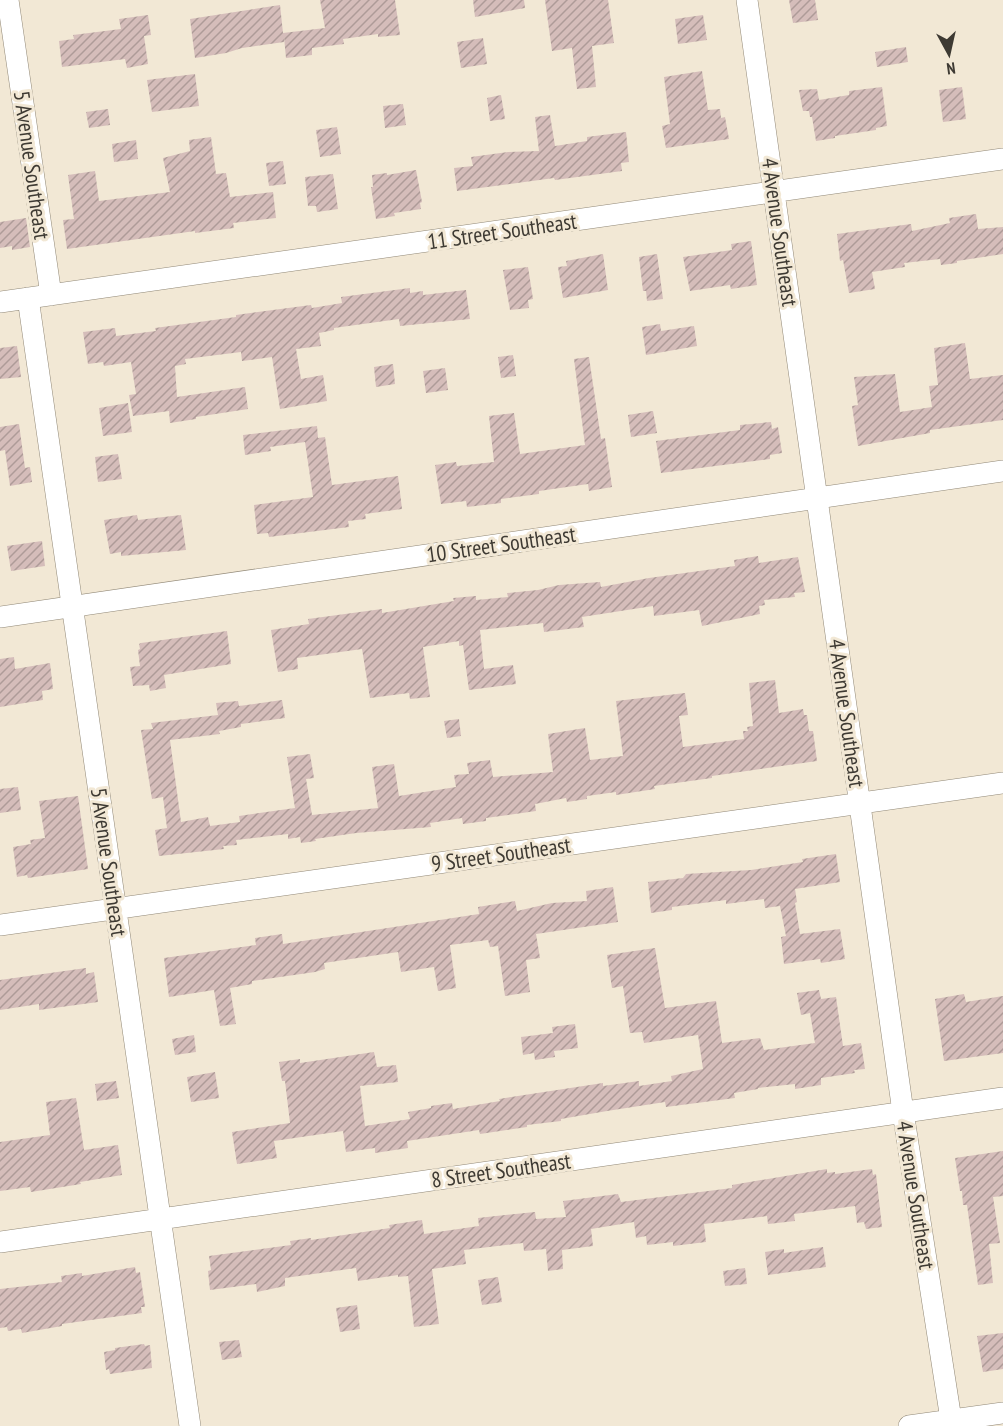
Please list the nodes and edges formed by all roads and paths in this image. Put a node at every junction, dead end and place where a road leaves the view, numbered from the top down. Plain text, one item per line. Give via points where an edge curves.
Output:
1 (8, 0) edge
2 (747, 0) edge
3 (1003, 159) edge
4 (774, 192) junction
5 (51, 295) junction
6 (28, 298) junction
7 (0, 302) edge
8 (1003, 471) edge
9 (817, 498) junction
10 (72, 606) junction
11 (0, 617) edge
12 (1003, 783) edge
13 (860, 803) junction
14 (116, 908) junction
15 (0, 924) edge
16 (1003, 1098) edge
17 (903, 1112) junction
18 (160, 1218) junction
19 (0, 1242) edge
20 (1003, 1413) edge
21 (952, 1423) edge
22 (190, 1426) edge
23 (909, 1426) edge

1 - 5 street, 5 Avenue Southeast
2 - 4 street, 4 Avenue Southeast
3 - 4 street, 11 Street Southeast
4 - 5 street, 11 Street Southeast
4 - 9 street, 4 Avenue Southeast
5 - 6 street, 11 Street Southeast
6 - 7 street, 11 Street Southeast
6 - 10 street, 5 Avenue Southeast
8 - 9 street, 10 Street Southeast
9 - 10 street, 10 Street Southeast
9 - 13 street, 4 Avenue Southeast
10 - 11 street, 10 Street Southeast
10 - 14 street, 5 Avenue Southeast
12 - 13 street, 9 Street Southeast
13 - 14 street, 9 Street Southeast
13 - 17 street, 4 Avenue Southeast
14 - 15 street, 9 Street Southeast
14 - 18 street, 5 Avenue Southeast
16 - 17 street, 8 Street Southeast
17 - 18 street, 8 Street Southeast
17 - 21 street, 4 Avenue Southeast
18 - 19 street, 8 Street Southeast
18 - 22 street, 5 Avenue Southeast
20 - 21 street
21 - 23 street

